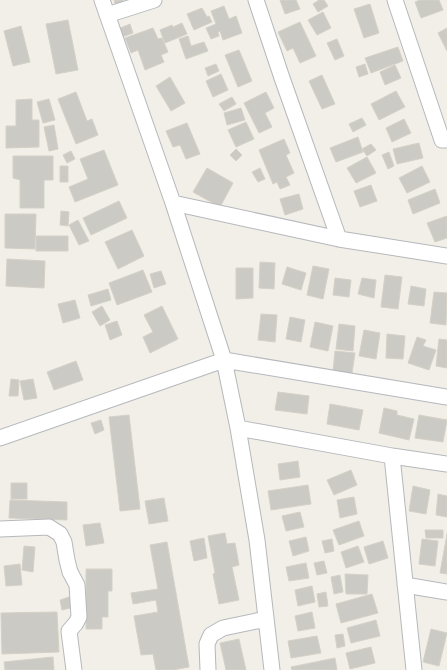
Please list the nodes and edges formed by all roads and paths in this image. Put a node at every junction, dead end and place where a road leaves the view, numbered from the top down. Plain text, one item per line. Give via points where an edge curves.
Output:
1 (102, 0) edge
2 (154, 0) edge
3 (256, 0) edge
4 (395, 0) edge
5 (107, 14) junction
6 (445, 143) edge
7 (173, 202) junction
8 (339, 240) junction
9 (447, 256) edge
10 (224, 360) junction
11 (447, 397) edge
12 (238, 428) junction
13 (0, 438) edge
14 (392, 456) junction
15 (447, 464) edge
16 (0, 529) edge
17 (405, 585) junction
18 (447, 592) edge
19 (266, 619) junction
20 (74, 670) edge
21 (208, 670) edge
22 (272, 670) edge
23 (414, 670) edge

1 - 5 street
2 - 5 street
3 - 8 street
4 - 6 street
5 - 7 street
7 - 8 street
7 - 10 street
8 - 9 street
10 - 11 street
10 - 12 street
10 - 13 street
12 - 14 street
12 - 19 street via 257,540
14 - 15 street
14 - 17 street
16 - 20 street via 49,527 60,534 70,572 77,584 79,617 69,631
17 - 18 street
17 - 23 street
19 - 21 street via 223,628 211,635 207,644
19 - 22 street

